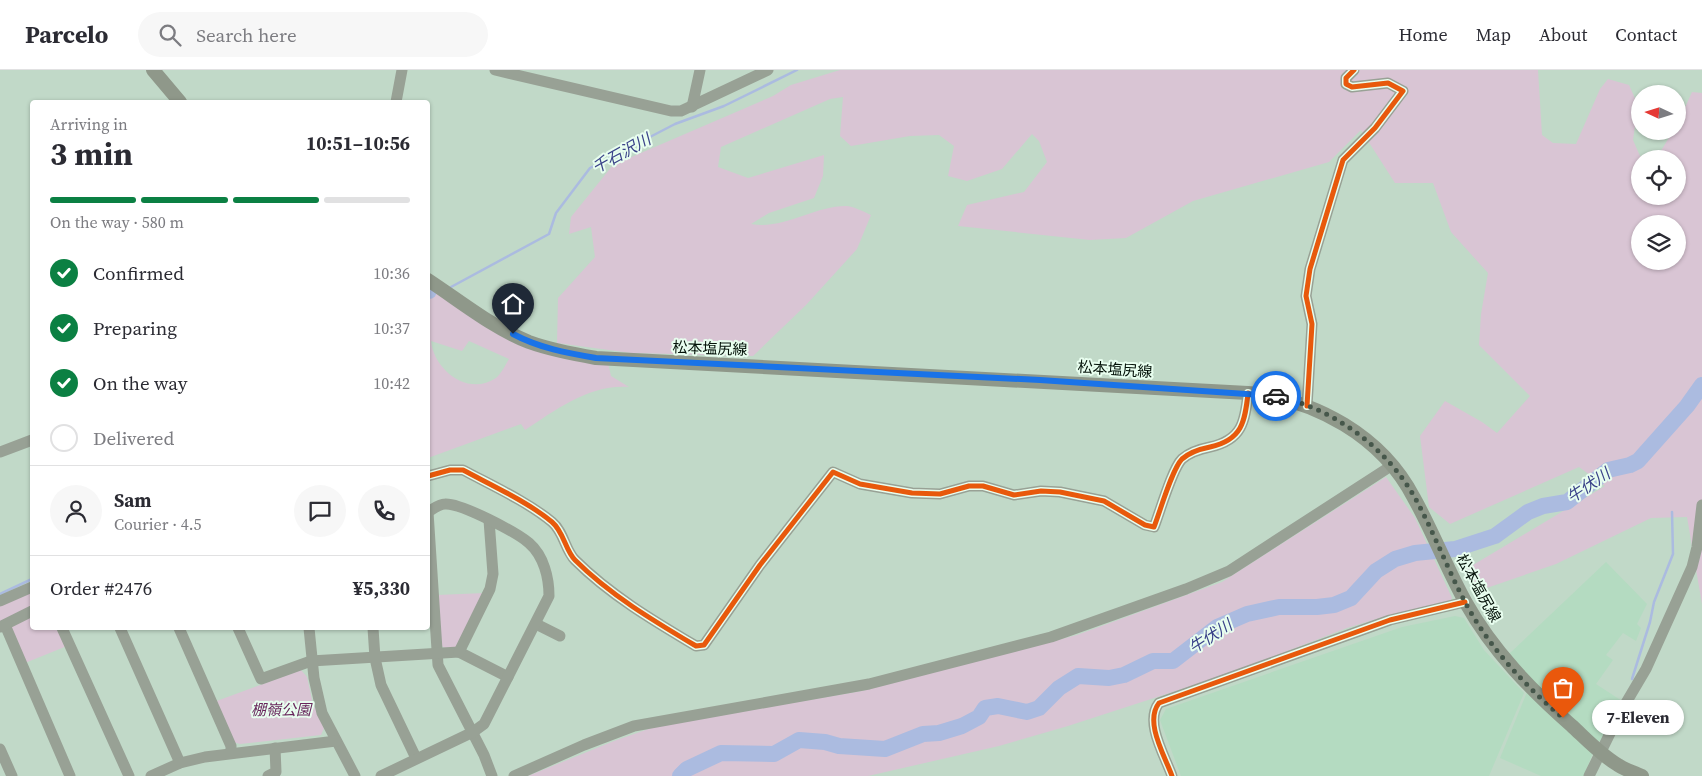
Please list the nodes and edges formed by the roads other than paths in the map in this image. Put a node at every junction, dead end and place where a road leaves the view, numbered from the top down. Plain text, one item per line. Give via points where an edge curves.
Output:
1 (154, 70) edge
2 (402, 70) edge
3 (495, 70) edge
4 (700, 70) edge
5 (768, 70) edge
6 (1354, 70) edge
7 (178, 100) edge
8 (396, 100) edge
9 (692, 107) junction
10 (430, 281) edge
11 (1248, 393) junction
12 (1307, 406) junction
13 (30, 441) edge
14 (0, 452) edge
15 (1394, 468) junction
16 (430, 475) edge
17 (1702, 506) edge
18 (430, 511) edge
19 (489, 520) junction
20 (430, 543) edge
21 (30, 588) edge
22 (1463, 597) junction
23 (0, 601) edge
24 (30, 612) edge
25 (536, 624) junction
26 (2, 626) edge
27 (63, 630) edge
28 (121, 630) edge
29 (180, 630) edge
30 (239, 630) edge
31 (309, 630) edge
32 (373, 630) edge
33 (560, 636) dead end
34 (459, 652) junction
35 (437, 653) junction
36 (375, 658) junction
37 (312, 661) junction
38 (508, 677) junction
39 (473, 732) junction
40 (336, 741) junction
41 (275, 748) junction
42 (0, 749) edge
43 (1601, 751) junction
44 (231, 753) junction
45 (416, 758) junction
46 (180, 763) junction
47 (1620, 771) edge
48 (12, 776) edge
49 (70, 776) edge
50 (129, 776) edge
51 (151, 776) edge
52 (268, 776) edge
53 (355, 776) edge
54 (381, 776) edge
55 (492, 776) edge
56 (514, 776) edge
57 (1172, 776) edge
58 (1589, 776) edge
59 (1642, 776) edge

1 - 7 main road
2 - 8 street
3 - 9 street via 672,111
4 - 9 street
5 - 9 street
6 - 12 street via 1346,78 1346,84 1352,87 1388,83 1403,91 1376,128 1343,160 1310,269 1306,296 1312,324
10 - 11 main road, 松本塩尻線 via 528,342 563,353 596,358
11 - 12 main road, 松本塩尻線 via 1287,399
11 - 16 street via 1246,417 1229,441 1196,450 1181,460 1154,527 1104,501 1060,492 1041,490 1014,496 983,486 969,486 940,494 912,493 860,484 833,472 760,564 704,645 696,646 638,611 584,568 573,558 560,532 542,515 463,470
12 - 15 main road, 松本塩尻線 via 1348,427
13 - 14 street
15 - 22 main road, 松本塩尻線 via 1414,496
15 - 56 street via 1229,571 1051,637 869,684 634,726
17 - 43 street via 1692,567 1646,668
18 - 19 street via 443,504 460,505
19 - 25 street via 529,543 540,558 548,579 549,596
19 - 34 street via 493,574 490,589
20 - 35 street
21 - 23 street
22 - 43 main road, 松本塩尻線 via 1483,631 1511,667
22 - 57 street via 1159,703 1153,724
24 - 26 street
25 - 33 street
25 - 38 street
26 - 49 street
27 - 50 street
28 - 46 street
29 - 44 street via 231,746
30 - 37 street via 261,680
31 - 37 street
32 - 36 street
34 - 35 street
34 - 38 street
35 - 36 street
35 - 39 street via 438,665
36 - 37 street
36 - 45 street via 380,685
37 - 40 street via 322,713
38 - 39 street via 484,724
39 - 45 street
39 - 55 street
40 - 41 street
40 - 53 street
41 - 44 street
41 - 52 street via 276,772
42 - 48 street
43 - 47 main road, 松本塩尻線
43 - 58 street
44 - 46 street
45 - 54 street
46 - 51 street
47 - 59 main road, 松本塩尻線

